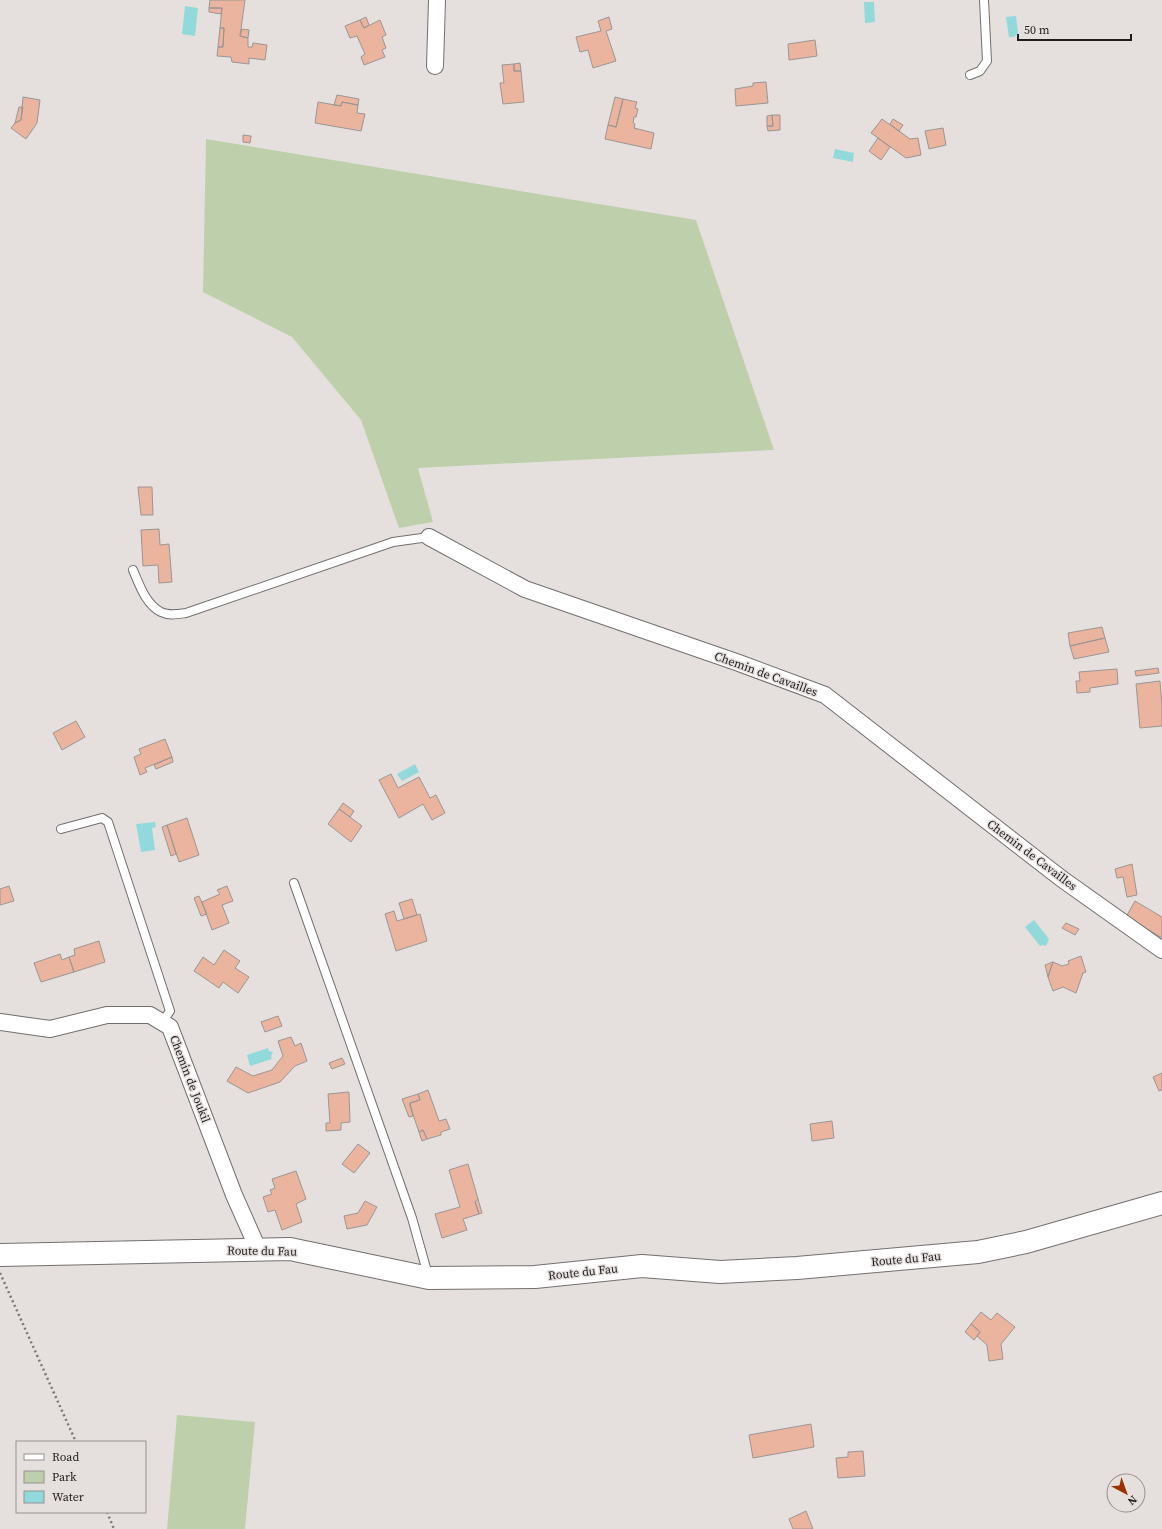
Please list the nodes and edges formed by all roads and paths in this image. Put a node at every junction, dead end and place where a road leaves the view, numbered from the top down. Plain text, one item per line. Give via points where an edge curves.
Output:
1 (437, 0) edge
2 (984, 0) edge
3 (435, 66) dead end
4 (970, 75) dead end
5 (429, 537) joint
6 (134, 570) dead end
7 (61, 829) dead end
8 (294, 883) dead end
9 (1162, 950) edge
10 (0, 1022) edge
11 (162, 1022) junction
12 (1162, 1203) edge
13 (258, 1249) junction
14 (0, 1255) edge
15 (0, 1273) edge
16 (429, 1278) junction
17 (76, 1441) edge
18 (107, 1513) edge
19 (114, 1529) edge

1 - 3 street
2 - 4 lane via 987,61 980,71
5 - 6 lane via 393,542 186,613 172,615 161,612 150,604
5 - 9 street, Chemin de Cavailles via 525,589 732,660 825,695 1062,879
7 - 11 lane via 102,818 108,822 170,1010
8 - 16 lane via 412,1218
10 - 11 street, Chemin de Joukil via 50,1029 107,1015 150,1015
11 - 13 street, Chemin de Joukil via 170,1027 234,1195
12 - 16 street, Route du Fau via 1026,1242 978,1252 720,1272 642,1266 535,1277
13 - 14 street, Route du Fau
13 - 16 street, Route du Fau via 290,1249
15 - 17 path
18 - 19 path

